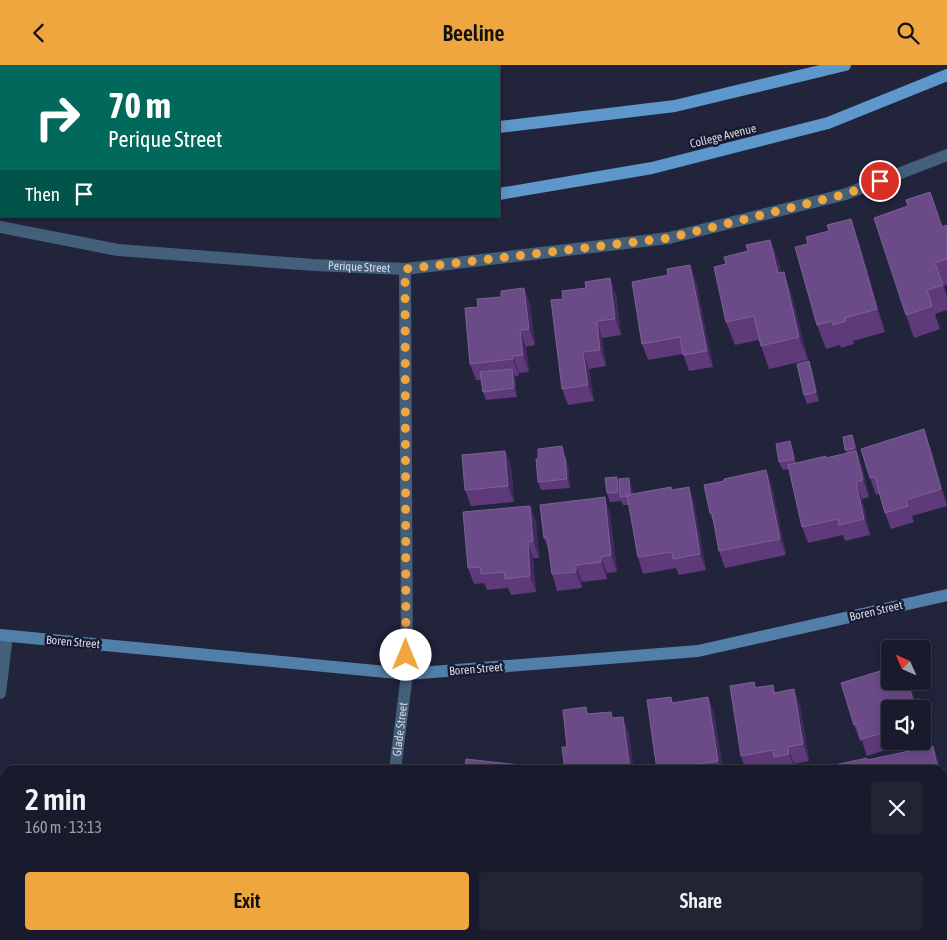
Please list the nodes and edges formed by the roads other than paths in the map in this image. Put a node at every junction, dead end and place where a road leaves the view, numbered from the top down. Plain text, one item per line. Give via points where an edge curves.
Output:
1 (845, 65) edge
2 (947, 75) edge
3 (500, 127) edge
4 (947, 155) edge
5 (500, 194) edge
6 (0, 227) edge
7 (405, 269) junction
8 (947, 595) edge
9 (3, 635) edge
10 (407, 674) junction
11 (0, 693) edge
12 (396, 765) edge

1 - 3 main road via 675,106
2 - 5 main road, College Avenue via 828,123 652,168
4 - 7 street, Perique Street via 846,194 669,238
6 - 7 street, Perique Street via 118,250
7 - 10 street, Glade Street
8 - 10 street, Boren Street via 698,651
9 - 10 street, Boren Street
9 - 11 street
10 - 12 street, Glade Street

